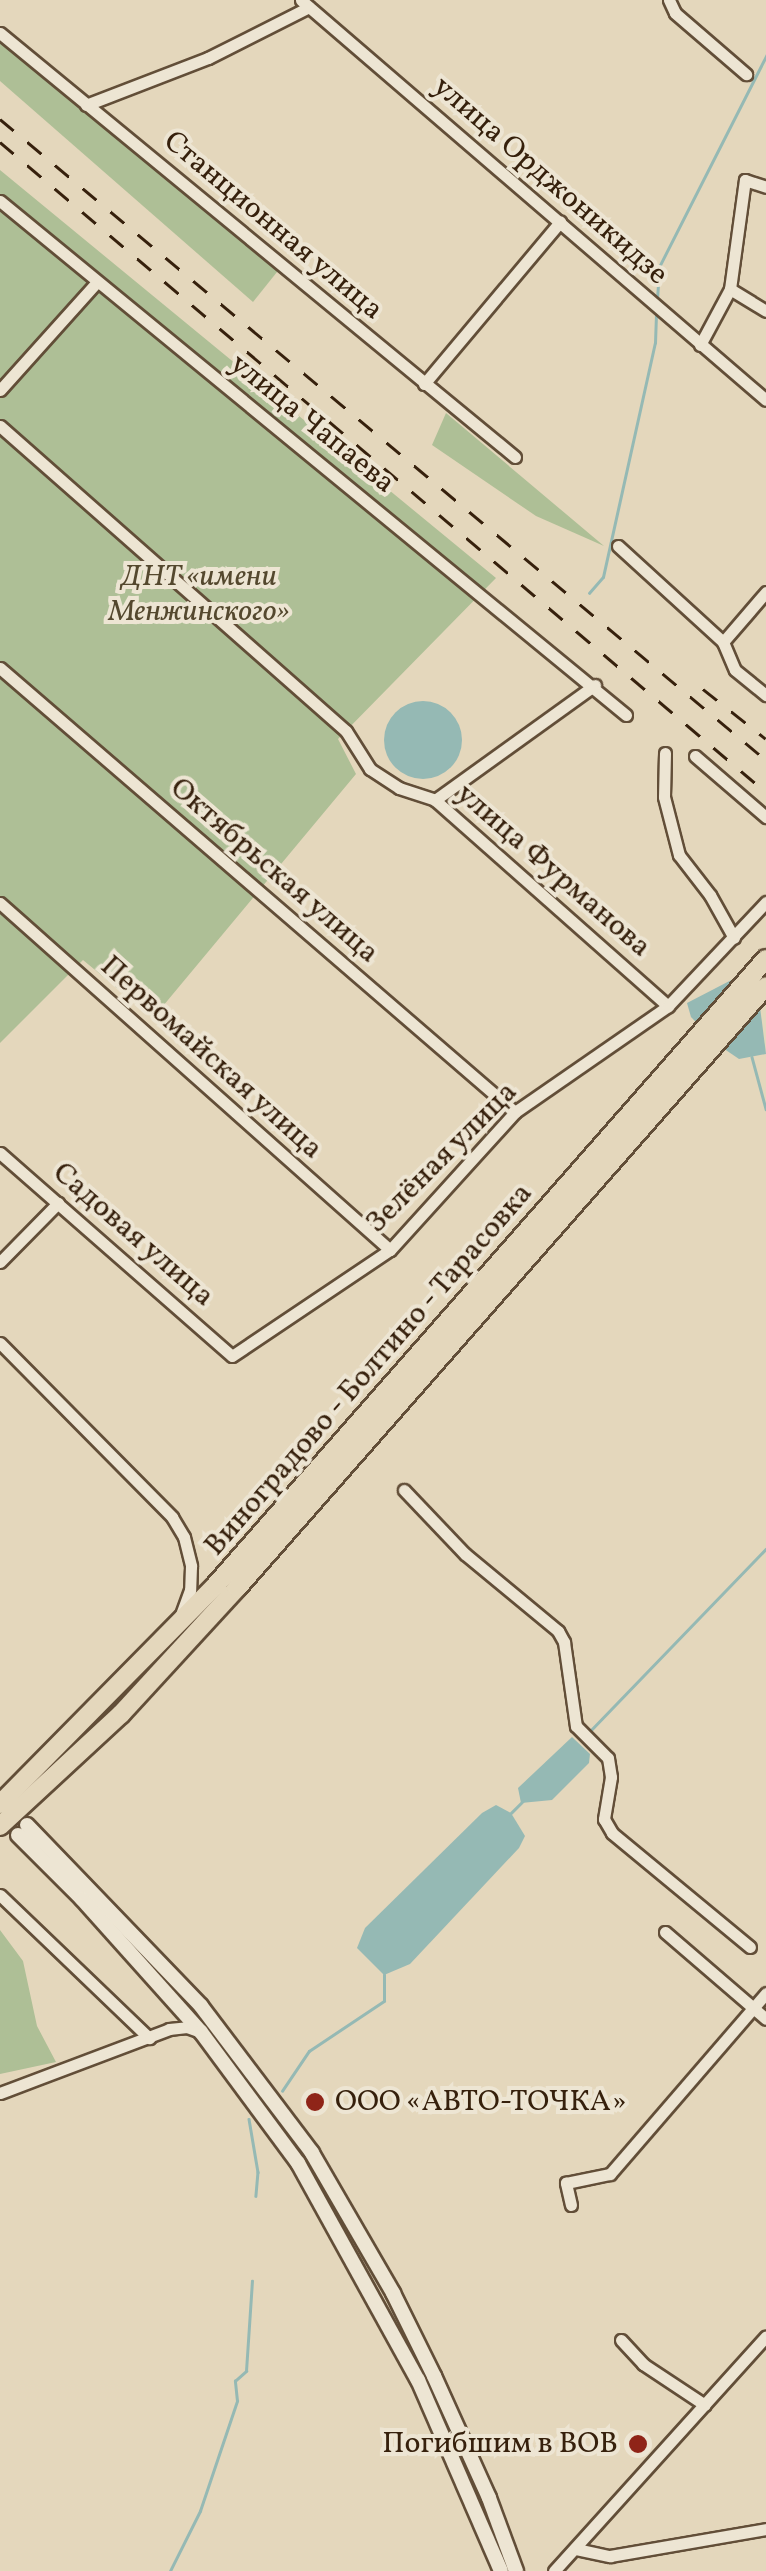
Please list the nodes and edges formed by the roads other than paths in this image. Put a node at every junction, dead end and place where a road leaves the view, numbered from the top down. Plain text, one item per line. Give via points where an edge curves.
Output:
1 (668, 0) edge
2 (305, 3) edge
3 (0, 33) edge
4 (746, 74) dead end
5 (86, 105) junction
6 (766, 187) edge
7 (0, 201) edge
8 (560, 222) junction
9 (97, 282) junction
10 (730, 289) junction
11 (766, 311) edge
12 (700, 346) junction
13 (424, 384) junction
14 (0, 390) edge
15 (766, 400) edge
16 (0, 426) edge
17 (515, 457) dead end
18 (618, 546) dead end
19 (766, 592) edge
20 (723, 642) junction
21 (0, 668) edge
22 (594, 685) junction
23 (766, 696) edge
24 (626, 715) dead end
25 (664, 753) dead end
26 (694, 756) dead end
27 (435, 800) junction
28 (766, 817) edge
29 (0, 902) edge
30 (766, 902) edge
31 (734, 938) junction
32 (766, 960) edge
33 (766, 986) edge
34 (668, 1006) junction
35 (698, 1051) junction
36 (515, 1112) junction
37 (0, 1153) edge
38 (58, 1203) junction
39 (390, 1250) junction
40 (0, 1262) edge
41 (0, 1343) edge
42 (232, 1356) joint
43 (404, 1490) dead end
44 (168, 1638) junction
45 (0, 1804) edge
46 (0, 1826) edge
47 (0, 1895) edge
48 (666, 1932) dead end
49 (750, 1947) dead end
50 (766, 1993) edge
51 (168, 1997) junction
52 (754, 2008) junction
53 (766, 2019) edge
54 (161, 2032) junction
55 (201, 2032) junction
56 (148, 2038) junction
57 (0, 2094) edge
58 (572, 2206) dead end
59 (766, 2336) edge
60 (621, 2340) dead end
61 (705, 2405) junction
62 (766, 2529) edge
63 (576, 2549) junction
64 (501, 2571) edge
65 (516, 2571) edge
66 (554, 2571) edge

1 - 4 street
2 - 5 street via 208,58
2 - 8 street, улица Орджоникидзе
3 - 5 street, Станционная улица
5 - 13 street, Станционная улица
6 - 10 street via 745,180
7 - 9 street, улица Чапаева
8 - 12 street, улица Орджоникидзе
8 - 13 street
9 - 14 street
9 - 22 street, улица Чапаева
10 - 11 street
10 - 12 street
12 - 15 street, улица Орджоникидзе
13 - 17 street, Станционная улица
16 - 27 street, улица Фурманова via 346,731 370,769
18 - 20 street
19 - 20 street
20 - 23 street via 735,670
21 - 36 street, Октябрьская улица
22 - 24 street, улица Чапаева
22 - 27 street
25 - 31 street via 664,797 679,855
26 - 28 street
27 - 34 street, улица Фурманова
29 - 39 street, Первомайская улица
30 - 31 street, Зелёная улица
31 - 34 street, Зелёная улица
32 - 35 main road, Виноградово - Болтино - Тарасовка
33 - 35 main road, Виноградово - Болтино - Тарасовка
34 - 36 street, Зелёная улица
35 - 44 main road, Виноградово - Болтино - Тарасовка
35 - 46 main road, Виноградово - Болтино - Тарасовка via 238,1588 121,1714
36 - 39 street, Зелёная улица
37 - 38 street, Садовая улица
38 - 40 street
38 - 42 street, Садовая улица
39 - 42 street, Зелёная улица
41 - 44 street via 184,1537 190,1590
43 - 49 street via 464,1554 558,1630 576,1726 608,1758 604,1819 612,1833
44 - 45 main road, Виноградово - Болтино - Тарасовка
47 - 56 street
48 - 52 street
50 - 52 street
51 - 54 street via 170,2016
51 - 55 street
51 - 65 street via 23,1830 201,2006 312,2154 434,2376
52 - 53 street
52 - 58 street via 610,2174 566,2184
54 - 55 street via 180,2026
54 - 56 street
55 - 64 street via 298,2164 378,2302
56 - 57 street
59 - 61 street
60 - 61 street via 643,2364
61 - 63 street
62 - 63 street via 610,2556
63 - 66 street

